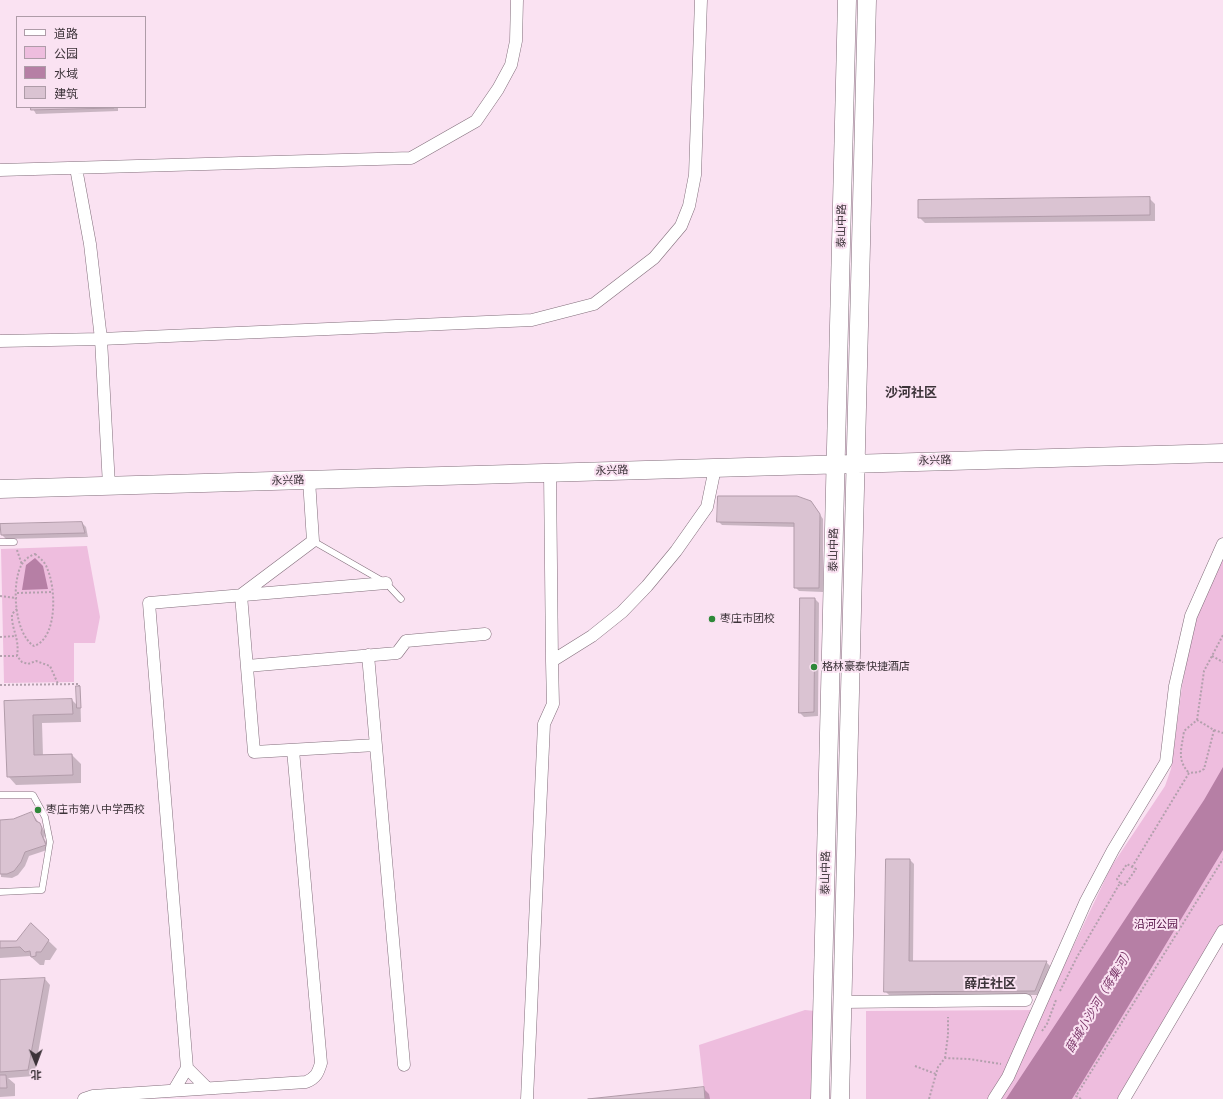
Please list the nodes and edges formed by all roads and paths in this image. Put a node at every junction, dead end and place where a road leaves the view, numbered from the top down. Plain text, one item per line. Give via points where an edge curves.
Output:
1 (517, 0) edge
2 (701, 0) edge
3 (847, 0) edge
4 (867, 0) edge
5 (76, 168) junction
6 (0, 170) edge
7 (101, 339) junction
8 (0, 341) edge
9 (1223, 453) edge
10 (856, 463) junction
11 (836, 464) junction
12 (715, 468) junction
13 (550, 473) junction
14 (309, 480) junction
15 (109, 486) junction
16 (0, 489) edge
17 (313, 541) junction
18 (0, 542) edge
19 (14, 542) joint
20 (1223, 544) edge
21 (22, 564) junction
22 (386, 583) junction
23 (53, 592) junction
24 (17, 593) junction
25 (241, 595) junction
26 (0, 596) edge
27 (17, 598) junction
28 (401, 599) dead end
29 (17, 609) junction
30 (486, 634) dead end
31 (1223, 635) edge
32 (16, 636) junction
33 (0, 637) edge
34 (0, 656) edge
35 (17, 656) junction
36 (368, 656) junction
37 (1212, 656) junction
38 (552, 661) junction
39 (1223, 662) edge
40 (246, 666) junction
41 (0, 684) edge
42 (58, 684) junction
43 (78, 686) dead end
44 (1197, 720) junction
45 (1214, 730) junction
46 (1223, 733) edge
47 (376, 745) junction
48 (293, 750) junction
49 (1189, 773) junction
50 (0, 796) edge
51 (1223, 859) edge
52 (1132, 867) junction
53 (1120, 883) junction
54 (0, 892) edge
55 (1223, 932) edge
56 (1026, 1000) dead end
57 (842, 1002) junction
58 (948, 1017) dead end
59 (1038, 1037) dead end
60 (945, 1058) junction
61 (404, 1066) dead end
62 (915, 1066) dead end
63 (187, 1068) junction
64 (1011, 1069) junction
65 (936, 1074) junction
66 (207, 1088) junction
67 (174, 1090) junction
68 (84, 1099) edge
69 (527, 1099) edge
70 (820, 1099) edge
71 (840, 1099) edge
72 (929, 1099) edge
73 (994, 1099) edge
74 (1081, 1099) edge
75 (1124, 1099) edge

1 - 5 street via 516,41 511,65 498,89 476,121 411,158
2 - 7 street via 695,175 689,206 681,226 654,258 594,304 532,320
3 - 11 main road, 泰山中路
4 - 10 main road, 泰山中路
5 - 6 street
5 - 7 street via 90,244
7 - 8 street
7 - 15 street
9 - 10 main road, 永兴路
10 - 11 main road, 永兴路
10 - 57 main road, 泰山中路
11 - 12 main road, 永兴路
11 - 70 main road, 泰山中路
12 - 13 main road, 永兴路
12 - 38 street via 707,507 652,580 622,612 592,636
13 - 14 main road, 永兴路
13 - 38 street
14 - 15 main road, 永兴路
14 - 17 street
15 - 16 main road, 永兴路
17 - 22 lane
17 - 25 street
18 - 19 lane
19 - 21 path
20 - 64 street via 1191,616 1175,686 1166,762 1086,900
21 - 23 path via 35,554 40,558 47,568
21 - 24 path
22 - 25 street
22 - 28 lane
23 - 24 path
23 - 29 path via 51,620 48,632 40,644 34,646 26,637
24 - 27 path
25 - 40 street
25 - 63 street via 149,603
26 - 27 path
27 - 29 path
29 - 32 path via 11,619
30 - 36 street via 406,641 397,653
31 - 37 path
32 - 33 path
32 - 35 path via 19,641
34 - 35 path
35 - 42 path via 28,664 36,661 50,666
36 - 40 street
36 - 47 street
37 - 39 path
37 - 44 path via 1204,671
38 - 69 street via 554,704 544,724
40 - 48 street via 254,752
41 - 42 path
42 - 43 path via 79,684
44 - 45 path
44 - 49 path via 1184,731 1181,762
45 - 46 path
45 - 49 path via 1204,769
47 - 48 street
47 - 61 street
48 - 66 street via 321,1063 319,1072 306,1082
49 - 52 path
50 - 54 lane via 33,795 45,817 50,842 42,890
51 - 74 path via 1076,1096
52 - 53 path via 1127,864 1117,879
52 - 53 path via 1136,870 1125,885
53 - 59 path via 1077,957 1047,1024
55 - 75 street
56 - 57 street
57 - 71 main road, 泰山中路
58 - 60 path
60 - 64 path via 988,1061
60 - 65 path
62 - 65 path
63 - 66 street
63 - 67 street
64 - 73 street
65 - 72 path
66 - 67 street
67 - 68 street via 93,1096

